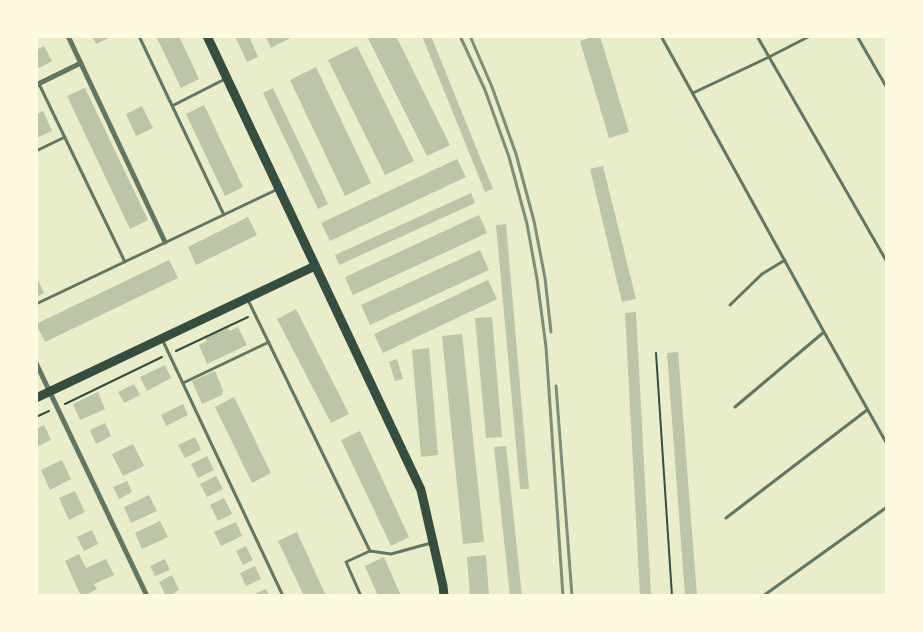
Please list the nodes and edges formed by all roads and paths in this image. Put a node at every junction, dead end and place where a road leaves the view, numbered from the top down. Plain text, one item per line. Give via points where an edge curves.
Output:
1 (68, 36) edge
2 (139, 36) edge
3 (207, 36) edge
4 (661, 36) edge
5 (757, 36) edge
6 (810, 36) edge
7 (857, 36) edge
8 (769, 57) junction
9 (81, 63) junction
10 (227, 78) junction
11 (38, 84) edge
12 (887, 88) edge
13 (693, 93) junction
14 (172, 106) junction
15 (65, 137) junction
16 (36, 151) edge
17 (278, 189) junction
18 (224, 215) junction
19 (165, 242) junction
20 (785, 260) junction
21 (125, 262) junction
22 (887, 262) edge
23 (315, 266) junction
24 (247, 298) junction
25 (36, 304) edge
26 (730, 305) dead end
27 (255, 314) junction
28 (824, 332) junction
29 (162, 338) junction
30 (268, 342) junction
31 (656, 353) dead end
32 (170, 354) junction
33 (36, 363) edge
34 (183, 383) junction
35 (50, 391) junction
36 (36, 398) edge
37 (58, 407) junction
38 (735, 407) dead end
39 (867, 410) junction
40 (36, 418) edge
41 (887, 444) edge
42 (887, 507) edge
43 (726, 518) dead end
44 (433, 543) junction
45 (370, 551) junction
46 (147, 596) edge
47 (283, 596) edge
48 (361, 596) edge
49 (444, 596) edge
50 (672, 596) edge
51 (763, 596) edge

1 - 9 street
2 - 14 lane
3 - 10 main road
4 - 13 lane
5 - 8 lane
6 - 8 lane
7 - 12 lane
8 - 13 lane
8 - 22 lane
9 - 11 street
9 - 19 street
10 - 14 lane
10 - 17 main road
11 - 15 lane
13 - 20 lane
14 - 18 lane
15 - 16 lane
15 - 21 lane
17 - 18 lane
17 - 23 main road
18 - 19 lane
19 - 21 lane
20 - 26 lane via 762,274
20 - 28 lane
21 - 25 lane
23 - 24 main road
23 - 44 main road via 421,490
24 - 27 lane
24 - 29 main road
27 - 30 lane
27 - 32 path
28 - 38 lane
28 - 39 lane
29 - 32 lane
29 - 35 main road
30 - 34 lane
30 - 45 lane
31 - 50 path
32 - 34 lane
32 - 37 path
33 - 35 street
34 - 47 lane
35 - 36 main road
35 - 37 street
37 - 40 path
37 - 46 street
39 - 41 lane
39 - 43 lane
42 - 51 lane
44 - 45 lane via 391,554
44 - 49 main road
45 - 48 lane via 346,562

